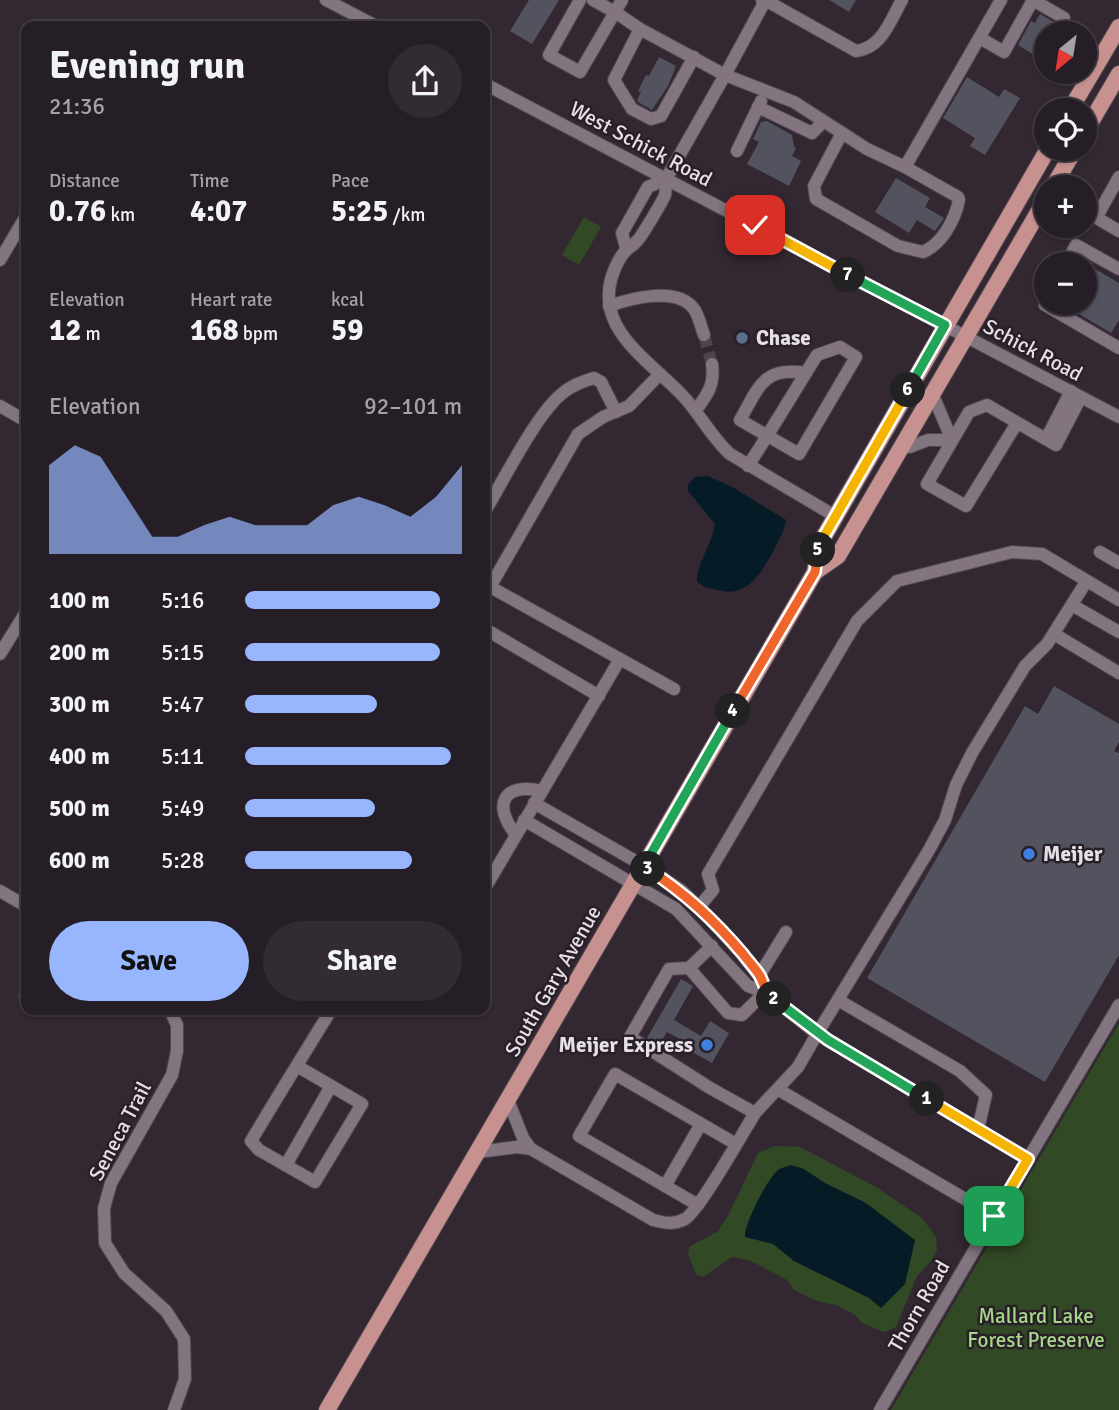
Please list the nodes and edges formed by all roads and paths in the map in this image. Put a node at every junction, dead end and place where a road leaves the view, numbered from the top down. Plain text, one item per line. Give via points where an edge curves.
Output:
1 (326, 0) edge
2 (580, 0) edge
3 (593, 0) edge
4 (622, 0) edge
5 (764, 0) edge
6 (902, 0) edge
7 (1001, 0) edge
8 (1033, 0) edge
9 (615, 12) junction
10 (1064, 18) dead end
11 (366, 21) edge
12 (1119, 27) edge
13 (640, 29) junction
14 (980, 38) junction
15 (694, 57) junction
16 (1119, 74) edge
17 (725, 75) junction
18 (490, 87) edge
19 (766, 91) junction
20 (1077, 98) edge
21 (758, 107) junction
22 (1097, 112) edge
23 (823, 122) junction
24 (842, 133) junction
25 (737, 151) dead end
26 (1041, 161) edge
27 (905, 167) junction
28 (1119, 177) edge
29 (666, 179) junction
30 (1097, 206) edge
31 (1034, 218) edge
32 (1097, 218) edge
33 (21, 224) edge
34 (1119, 231) edge
35 (626, 248) junction
36 (1072, 252) edge
37 (1089, 252) edge
38 (1097, 257) edge
39 (0, 260) edge
40 (1119, 269) edge
41 (609, 306) junction
42 (1062, 315) edge
43 (945, 325) junction
44 (704, 335) tunnel mouth
45 (965, 336) junction
46 (1119, 348) edge
47 (712, 364) tunnel mouth
48 (806, 373) junction
49 (660, 374) junction
50 (932, 393) junction
51 (1076, 394) junction
52 (0, 406) edge
53 (696, 411) junction
54 (616, 412) junction
55 (1119, 417) edge
56 (21, 418) edge
57 (1017, 423) junction
58 (767, 436) junction
59 (952, 440) junction
60 (901, 447) junction
61 (748, 466) junction
62 (490, 503) edge
63 (835, 516) junction
64 (1100, 552) dead end
65 (1119, 563) edge
66 (815, 572) junction
67 (490, 580) edge
68 (1086, 582) junction
69 (490, 587) edge
70 (1119, 600) edge
71 (1072, 606) junction
72 (21, 620) edge
73 (490, 632) edge
74 (1119, 632) edge
75 (1054, 634) junction
76 (0, 654) edge
77 (620, 659) junction
78 (1119, 673) edge
79 (674, 689) dead end
80 (599, 696) junction
81 (542, 790) junction
82 (534, 803) junction
83 (524, 820) junction
84 (516, 835) junction
85 (644, 866) junction
86 (490, 879) edge
87 (634, 884) junction
88 (0, 891) edge
89 (21, 903) edge
90 (699, 907) junction
91 (786, 932) dead end
92 (712, 946) junction
93 (689, 968) junction
94 (760, 976) junction
95 (765, 992) junction
96 (838, 1000) junction
97 (1119, 1004) edge
98 (172, 1015) edge
99 (328, 1015) edge
100 (817, 1034) junction
101 (297, 1066) junction
102 (331, 1086) junction
103 (779, 1090) junction
104 (508, 1100) junction
105 (755, 1113) junction
106 (701, 1124) junction
107 (978, 1129) junction
108 (736, 1144) junction
109 (531, 1149) junction
110 (478, 1152) junction
111 (1028, 1159) junction
112 (286, 1165) junction
113 (665, 1186) junction
114 (698, 1205) junction
115 (994, 1216) junction
116 (174, 1410) edge
117 (327, 1410) edge
118 (880, 1410) edge

1 - 11 street
2 - 9 street via 549,55 580,72
3 - 9 street
4 - 9 street
5 - 6 street via 856,51 878,42
5 - 17 street
7 - 14 street
8 - 10 street
8 - 14 street via 1004,52
9 - 13 street
12 - 20 main road
13 - 15 street
13 - 15 street via 614,80 632,109 651,119 661,116
14 - 27 street
15 - 17 street
16 - 22 main road
17 - 19 street
17 - 29 street
18 - 29 street, West Schick Road
19 - 21 street
19 - 23 street via 794,102
21 - 23 street via 812,133
21 - 25 street
23 - 24 street
24 - 27 street
24 - 27 street via 814,186 816,199 898,246 923,252 939,242 959,200
26 - 43 main road, South Gary Avenue
28 - 30 street
29 - 35 street via 665,195 637,242
29 - 35 street via 648,187 622,233
29 - 43 street, West Schick Road
31 - 45 main road, South Gary Avenue
32 - 34 street
33 - 39 street
35 - 41 street via 610,286
36 - 37 street via 1076,245
38 - 40 street
41 - 44 street via 676,296 695,310
41 - 49 street via 616,326 637,355
42 - 46 street
43 - 45 street, West Schick Road
43 - 63 main road, South Gary Avenue
45 - 50 main road, South Gary Avenue
45 - 51 street, Schick Road
47 - 53 street via 715,379
48 - 58 street
48 - 58 street via 787,370 764,379 740,420
48 - 58 street via 817,355 840,347 856,357 799,454
49 - 53 street
49 - 54 street via 629,406
50 - 59 street
50 - 60 main road, South Gary Avenue
51 - 55 street, Schick Road
51 - 57 street via 1051,442
52 - 56 street
53 - 61 street via 718,443
54 - 62 street via 601,382 594,378 563,393 543,414
54 - 67 street via 578,434
57 - 59 street via 987,405 969,412
57 - 59 street via 966,506 927,484
58 - 61 street
59 - 60 street
60 - 66 main road, South Gary Avenue via 838,556
61 - 63 street
63 - 66 main road, South Gary Avenue via 819,545
64 - 65 street
66 - 85 main road, South Gary Avenue
68 - 70 street
68 - 71 street
68 - 90 street via 1042,554 1012,552 897,581 857,621 708,874 713,890
69 - 77 street
71 - 74 street
71 - 75 street
72 - 76 street
73 - 80 street
75 - 78 street
75 - 96 street via 1025,666 972,753 940,830
77 - 79 street
77 - 80 street
80 - 81 street
81 - 82 street
81 - 84 street via 517,789 507,795 503,812
82 - 83 street
82 - 85 street
83 - 84 street
83 - 87 street
84 - 86 street
85 - 87 main road, South Gary Avenue
85 - 90 street
87 - 92 street via 684,915
87 - 104 main road, South Gary Avenue
88 - 89 street
90 - 94 street
91 - 94 street
92 - 93 street
92 - 95 street via 748,986
93 - 95 street via 728,1013 741,1015
93 - 105 street via 669,970 630,1037
94 - 95 street
95 - 100 street
96 - 100 street
96 - 107 street via 960,1071 986,1095
97 - 111 street, Thorn Road
98 - 116 street, Seneca Trail via 177,1051 172,1076 111,1183 104,1208 105,1243 124,1273 166,1311 184,1339 185,1379
99 - 101 street
100 - 103 street
100 - 107 street
101 - 102 street
101 - 112 street via 251,1142
102 - 112 street
102 - 112 street via 362,1104 315,1182
103 - 105 street
103 - 115 street
104 - 109 street
104 - 110 main road, South Gary Avenue
105 - 108 street
106 - 108 street
106 - 113 street
106 - 113 street via 615,1074 579,1136
107 - 111 street
108 - 114 street
109 - 110 street
109 - 114 street via 653,1220 669,1224 687,1219
110 - 117 main road, South Gary Avenue
111 - 115 street, Thorn Road
113 - 114 street
115 - 118 street, Thorn Road

